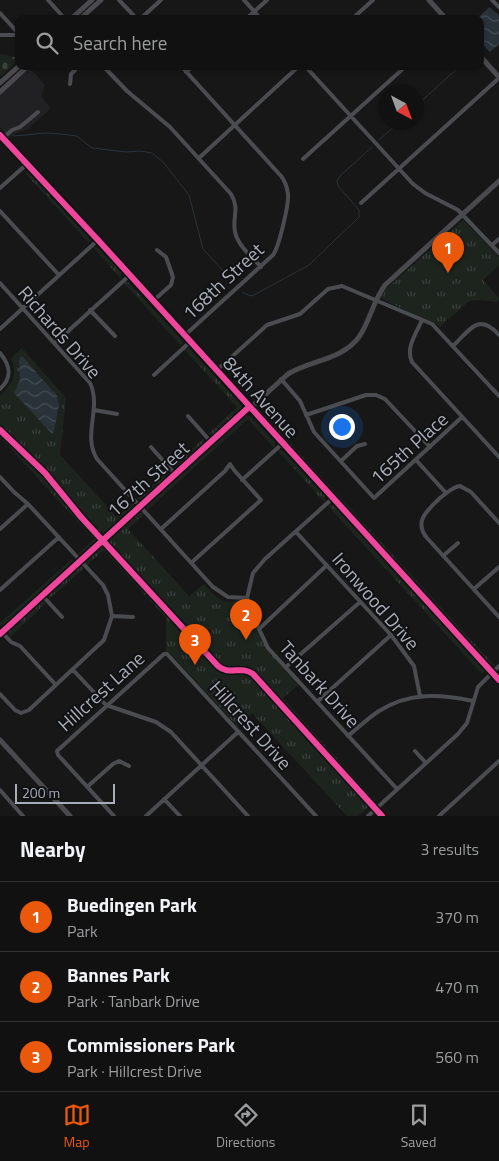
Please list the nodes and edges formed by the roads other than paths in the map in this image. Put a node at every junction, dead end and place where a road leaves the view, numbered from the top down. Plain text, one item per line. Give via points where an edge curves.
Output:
1 (48, 0) edge
2 (92, 0) edge
3 (101, 0) edge
4 (119, 0) edge
5 (160, 0) edge
6 (244, 0) edge
7 (267, 0) edge
8 (373, 0) edge
9 (429, 0) edge
10 (492, 0) edge
11 (499, 7) edge
12 (254, 11) junction
13 (0, 13) edge
14 (61, 15) edge
15 (75, 15) edge
16 (84, 15) edge
17 (135, 15) edge
18 (143, 15) edge
19 (250, 15) edge
20 (258, 15) edge
21 (356, 15) edge
22 (442, 15) edge
23 (15, 30) edge
24 (15, 34) edge
25 (0, 35) edge
26 (484, 60) edge
27 (15, 70) edge
28 (24, 70) edge
29 (75, 70) edge
30 (107, 70) edge
31 (188, 70) edge
32 (295, 70) edge
33 (309, 70) edge
34 (402, 70) edge
35 (186, 72) joint
36 (499, 77) edge
37 (0, 83) edge
38 (70, 84) dead end
39 (0, 92) edge
40 (38, 112) dead end
41 (350, 116) junction
42 (234, 126) junction
43 (1, 136) edge
44 (199, 158) junction
45 (303, 158) dead end
46 (27, 164) junction
47 (398, 169) junction
48 (499, 181) edge
49 (1, 186) edge
50 (361, 203) dead end
51 (0, 211) edge
52 (463, 214) junction
53 (499, 239) edge
54 (98, 240) junction
55 (492, 245) junction
56 (157, 250) dead end
57 (499, 253) edge
58 (261, 267) junction
59 (58, 275) junction
60 (130, 275) junction
61 (0, 283) edge
62 (376, 299) junction
63 (153, 301) junction
64 (22, 308) junction
65 (90, 310) junction
66 (422, 320) junction
67 (0, 329) edge
68 (499, 335) edge
69 (115, 336) dead end
70 (184, 336) junction
71 (190, 342) junction
72 (55, 343) junction
73 (453, 346) junction
74 (0, 353) edge
75 (216, 371) junction
76 (154, 375) dead end
77 (280, 380) junction
78 (0, 389) edge
79 (499, 396) edge
80 (249, 408) junction
81 (94, 410) junction
82 (118, 414) dead end
83 (306, 414) junction
84 (188, 416) dead end
85 (462, 418) junction
86 (211, 442) junction
87 (282, 444) junction
88 (365, 444) dead end
89 (151, 447) dead end
90 (430, 447) junction
91 (499, 457) edge
92 (416, 460) junction
93 (341, 462) junction
94 (175, 474) junction
95 (0, 477) edge
96 (242, 480) junction
97 (446, 493) junction
98 (333, 498) junction
99 (28, 504) junction
100 (140, 506) junction
101 (499, 523) edge
102 (0, 529) edge
103 (161, 529) junction
104 (296, 532) junction
105 (59, 537) junction
106 (458, 543) dead end
107 (443, 556) junction
108 (80, 561) junction
109 (191, 562) junction
110 (327, 565) junction
111 (499, 567) edge
112 (474, 589) junction
113 (0, 590) edge
114 (42, 595) junction
115 (247, 598) junction
116 (360, 602) junction
117 (112, 616) junction
118 (62, 617) dead end
119 (133, 617) dead end
120 (499, 617) edge
121 (259, 629) junction
122 (1, 632) edge
123 (391, 635) junction
124 (164, 654) joint
125 (499, 666) edge
126 (286, 667) junction
127 (73, 670) junction
128 (492, 672) junction
129 (499, 680) edge
130 (56, 685) junction
131 (0, 694) edge
132 (420, 696) junction
133 (318, 701) junction
134 (473, 701) junction
135 (106, 705) junction
136 (238, 732) junction
137 (348, 736) junction
138 (0, 740) edge
139 (415, 751) dead end
140 (499, 761) edge
141 (426, 763) junction
142 (201, 765) junction
143 (129, 766) dead end
144 (87, 787) junction
145 (397, 789) junction
146 (0, 790) edge
147 (164, 799) junction
148 (23, 816) edge
149 (70, 816) edge
150 (114, 816) edge
151 (146, 816) edge
152 (180, 816) edge
153 (248, 816) edge
154 (316, 816) edge
155 (368, 816) edge
156 (439, 816) edge

1 - 14 street
2 - 15 street
3 - 16 street
4 - 17 street
5 - 18 street
6 - 12 street
7 - 12 street
8 - 21 street
9 - 22 street
10 - 11 street
12 - 19 street
12 - 20 street
13 - 23 street
24 - 25 street
26 - 36 street
27 - 37 street
28 - 39 street
29 - 38 street
30 - 44 street
31 - 35 street
32 - 42 street
33 - 41 street
34 - 41 street
35 - 42 street, 168th Street
36 - 47 street
40 - 43 street via 20,127
41 - 45 street
41 - 47 street
42 - 44 street
42 - 58 street, 168th Street via 284,180 288,197 276,249
43 - 46 street, 84th Avenue
44 - 58 street via 233,197 236,236
46 - 49 street
46 - 54 street, 84th Avenue
47 - 50 street
47 - 52 street via 425,193
48 - 52 street, 167th Street
51 - 59 street
52 - 55 street
52 - 62 street, 167th Street via 385,285
53 - 55 street
54 - 59 street
54 - 60 street, 84th Avenue
55 - 57 street
56 - 63 street via 166,257 173,277 171,285
58 - 70 street, 168th Street
59 - 64 street
60 - 63 street, 84th Avenue
60 - 65 street
61 - 64 street, Richards Drive
62 - 66 street
62 - 75 street via 346,286 330,288 300,314 267,325
62 - 77 street, 167th Street via 361,332 349,347 296,369
63 - 70 street, 84th Avenue
64 - 67 street
64 - 72 street, Richards Drive
65 - 69 street
65 - 72 street
66 - 73 street via 435,326
66 - 85 street via 410,348 410,358
68 - 73 street via 490,325 480,324
70 - 71 street, 84th Avenue
71 - 75 street, 84th Avenue
71 - 76 street
72 - 81 street, Richards Drive via 90,383 95,398
73 - 79 street
74 - 78 street via 9,370 7,381
75 - 80 street, 84th Avenue
77 - 80 street, 167th Street
77 - 83 street via 300,401
80 - 86 street, 167th Street
80 - 87 street, 84th Avenue
81 - 82 street
81 - 100 street, Richards Drive via 90,438 93,452
83 - 90 street via 366,395 376,395 385,399
83 - 93 street via 312,429
84 - 86 street
85 - 90 street, 165th Place
85 - 91 street
86 - 94 street, 167th Street
87 - 96 street
87 - 98 street, 84th Avenue
88 - 93 street via 357,446
89 - 94 street
90 - 92 street, 165th Place
92 - 93 street, 165th Place via 374,498
92 - 97 street
94 - 100 street, 167th Street
95 - 99 street
96 - 103 street via 230,464
96 - 109 street via 261,500
97 - 101 street via 457,486 466,488
97 - 107 street via 426,512 421,525 424,535
98 - 104 street
98 - 128 street, 84th Avenue
99 - 102 street
99 - 105 street
100 - 103 street, Richards Drive
100 - 108 street, 167th Street
103 - 109 street, Richards Drive
104 - 110 street, Ironwood Drive
104 - 115 street via 253,573
105 - 108 street
105 - 113 street
106 - 107 street
107 - 112 street
108 - 114 street, 167th Street
108 - 117 street via 103,585
109 - 115 street, Richards Drive via 223,595
110 - 116 street, Ironwood Drive
110 - 121 street
111 - 112 street
112 - 120 street
114 - 118 street
114 - 122 street, 167th Street
115 - 121 street, Tanbark Drive
116 - 123 street, Ironwood Drive
116 - 126 street
117 - 119 street
117 - 127 street via 104,640
121 - 126 street, Tanbark Drive via 268,648
122 - 130 street via 20,646
123 - 132 street, Ironwood Drive via 414,666
123 - 133 street
124 - 135 street, Hillcrest Lane
124 - 136 street, Hillcrest Drive
125 - 128 street
126 - 133 street, Tanbark Drive
127 - 130 street
127 - 135 street
128 - 129 street, 84th Avenue
128 - 134 street via 478,687
130 - 131 street via 21,714
132 - 134 street via 450,696
132 - 137 street via 378,711
133 - 137 street, Tanbark Drive
134 - 141 street via 467,723
135 - 142 street via 156,722 171,732
135 - 144 street, Hillcrest Lane via 57,751
136 - 142 street
136 - 154 street, Hillcrest Drive
137 - 145 street, Tanbark Drive
138 - 149 street
139 - 141 street
140 - 156 street
141 - 145 street
142 - 147 street
142 - 153 street
143 - 144 street via 119,761 113,764
144 - 150 street
145 - 155 street
146 - 148 street
147 - 151 street
147 - 152 street

